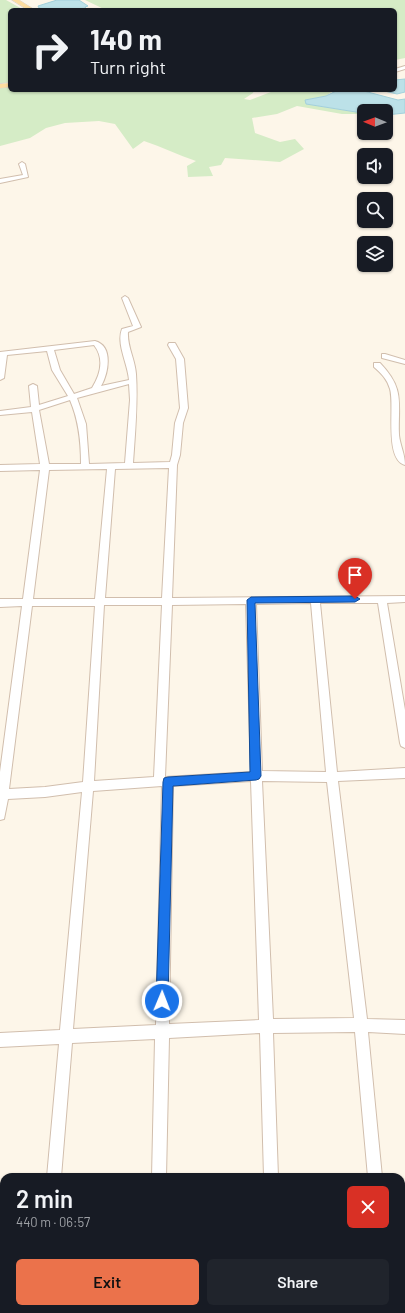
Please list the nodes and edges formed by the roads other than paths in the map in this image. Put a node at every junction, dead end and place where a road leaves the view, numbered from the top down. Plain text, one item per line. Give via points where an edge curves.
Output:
1 (15, 0) edge
2 (29, 8) edge
3 (22, 164) dead end
4 (0, 181) edge
5 (125, 298) dead end
6 (172, 345) dead end
7 (50, 348) junction
8 (2, 354) edge
9 (385, 356) dead end
10 (405, 362) edge
11 (377, 365) dead end
12 (0, 378) edge
13 (133, 380) junction
14 (33, 386) dead end
15 (95, 390) junction
16 (72, 398) junction
17 (35, 409) junction
18 (0, 413) edge
19 (405, 462) edge
20 (111, 465) junction
21 (129, 465) junction
22 (173, 465) junction
23 (85, 466) junction
24 (45, 467) junction
25 (0, 468) edge
26 (382, 599) junction
27 (405, 599) edge
28 (251, 600) junction
29 (315, 600) junction
30 (168, 601) junction
31 (28, 602) junction
32 (100, 602) junction
33 (0, 603) edge
34 (405, 743) edge
35 (405, 773) edge
36 (256, 776) junction
37 (332, 777) junction
38 (163, 782) junction
39 (88, 786) junction
40 (1, 794) edge
41 (0, 815) edge
42 (361, 1025) junction
43 (267, 1026) junction
44 (405, 1027) edge
45 (161, 1033) junction
46 (65, 1036) junction
47 (0, 1040) edge
48 (54, 1173) edge
49 (159, 1173) edge
50 (271, 1173) edge
51 (375, 1173) edge

1 - 2 main road
3 - 4 street via 26,176
5 - 13 street via 138,327 125,331 124,340
6 - 22 street via 180,359 184,408 179,423
7 - 8 street
7 - 15 street via 85,343 98,344 104,354 105,367
7 - 16 street via 55,371
8 - 12 street
9 - 10 street
11 - 19 street via 391,382 396,398 396,446 399,456
13 - 15 street
13 - 21 street
14 - 17 street
15 - 16 street
16 - 17 street
16 - 23 street via 82,424
17 - 18 street
17 - 24 street
20 - 21 street
20 - 23 street
20 - 32 street
21 - 22 street
22 - 30 street
23 - 24 street
24 - 25 street
24 - 31 street
26 - 27 street
26 - 29 street
26 - 34 street
28 - 29 street
28 - 30 street
28 - 36 street
29 - 37 street
30 - 32 street
30 - 38 street
31 - 32 street
31 - 33 street
31 - 40 street
32 - 39 street
35 - 37 street
36 - 37 street
36 - 38 street
36 - 43 street
37 - 42 street
38 - 39 street
38 - 45 street
39 - 40 street via 45,792
39 - 46 street
40 - 41 street
42 - 43 street
42 - 44 street
42 - 51 street
43 - 45 street
43 - 50 street
45 - 46 street
45 - 49 street
46 - 47 street
46 - 48 street

